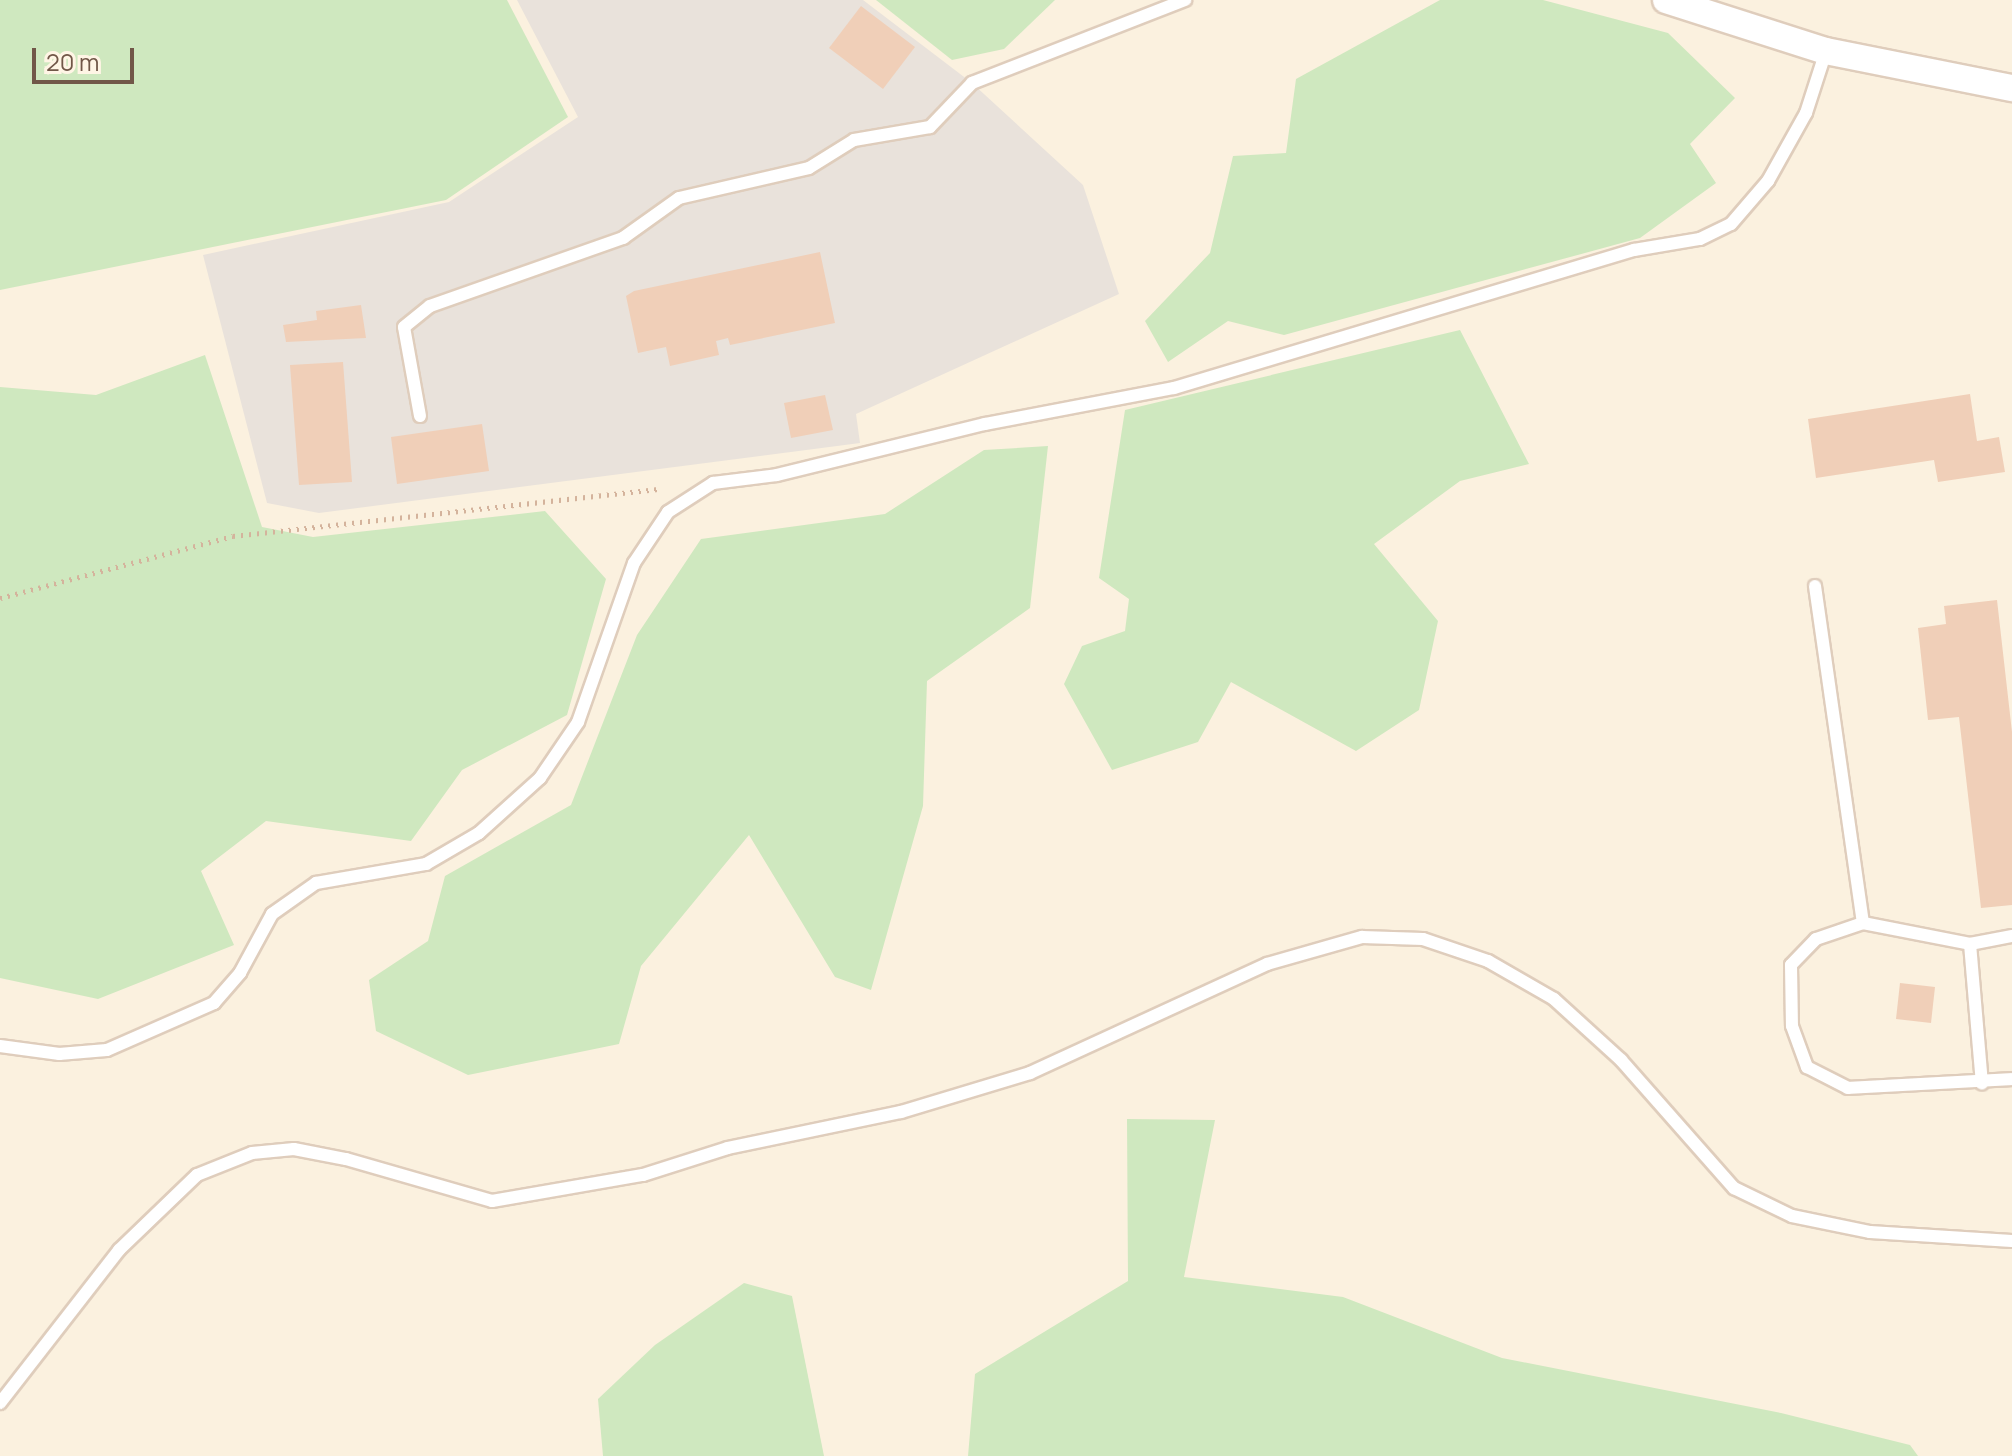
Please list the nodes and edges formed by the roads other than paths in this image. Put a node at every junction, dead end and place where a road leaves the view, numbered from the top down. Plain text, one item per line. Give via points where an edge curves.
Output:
1 (1185, 0) edge
2 (1666, 0) edge
3 (1826, 51) junction
4 (2012, 88) edge
5 (420, 416) dead end
6 (1815, 586) dead end
7 (1863, 923) junction
8 (2012, 936) edge
9 (1970, 944) junction
10 (0, 1046) edge
11 (2012, 1079) edge
12 (1982, 1083) junction
13 (2012, 1241) edge
14 (0, 1403) edge

1 - 5 lane via 972,83 930,127 854,140 809,168 679,198 623,238 430,306 404,327
2 - 3 street
3 - 4 street
3 - 10 lane via 1806,113 1768,181 1731,224 1700,239 1634,250 1174,388 985,424 777,475 713,483 668,512 634,563 578,722 540,778 479,833 426,864 316,883 272,914 240,973 214,1003 107,1050 59,1054
6 - 7 lane
7 - 9 lane
7 - 12 lane via 1816,939 1791,965 1792,1026 1807,1067 1848,1088
8 - 9 lane
9 - 12 lane
11 - 12 lane
13 - 14 lane via 1870,1232 1792,1216 1734,1188 1621,1060 1554,999 1488,961 1423,939 1362,937 1267,964 1030,1073 901,1112 728,1148 643,1175 492,1201 346,1159 294,1149 252,1153 197,1175 119,1250

